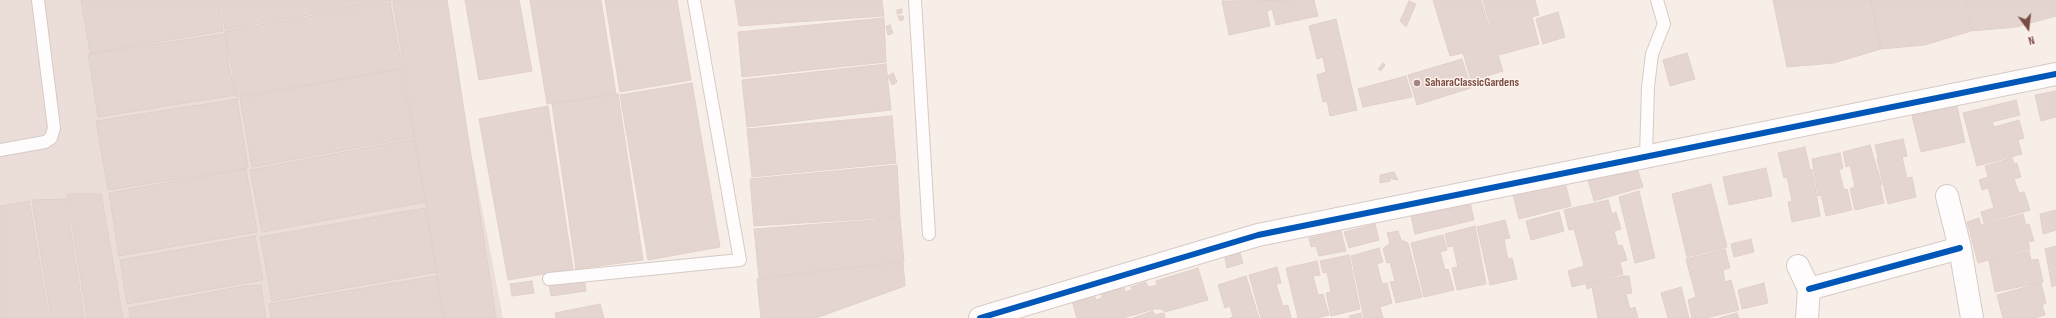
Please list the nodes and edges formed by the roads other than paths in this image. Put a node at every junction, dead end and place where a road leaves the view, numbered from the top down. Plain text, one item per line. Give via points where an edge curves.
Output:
1 (38, 0) edge
2 (694, 0) edge
3 (915, 0) edge
4 (1657, 0) edge
5 (2056, 74) edge
6 (0, 150) edge
7 (1646, 156) junction
8 (1947, 196) dead end
9 (929, 234) dead end
10 (1960, 248) junction
11 (1798, 266) dead end
12 (548, 278) dead end
13 (1809, 289) junction
14 (980, 318) edge
15 (1807, 318) edge
16 (1972, 318) edge

1 - 6 lane via 54,128 51,138 45,142
2 - 12 lane via 740,260
3 - 9 lane
4 - 7 lane via 1664,24 1652,54 1648,86
5 - 7 street
7 - 14 street via 1258,235
8 - 10 street
10 - 13 street
10 - 16 street
11 - 13 street
13 - 15 street

